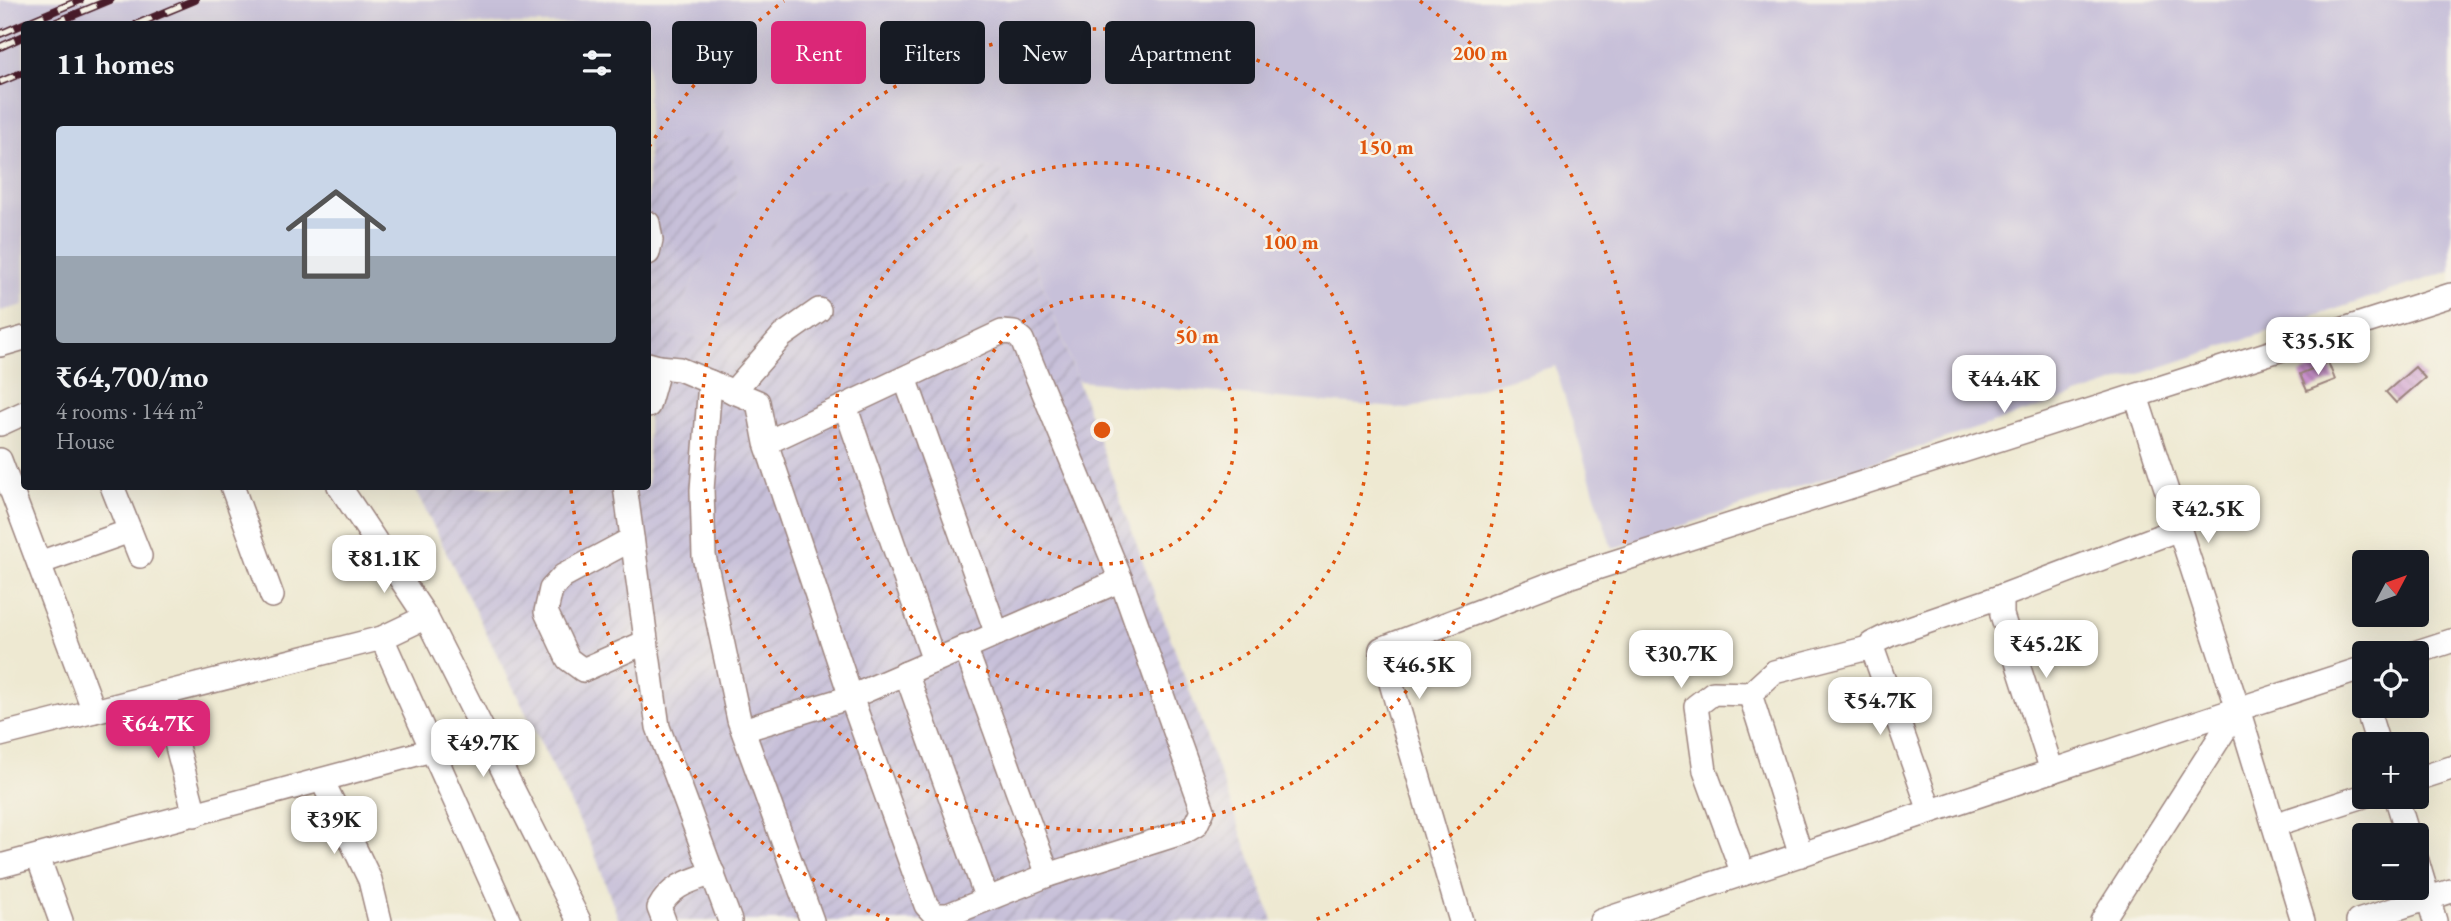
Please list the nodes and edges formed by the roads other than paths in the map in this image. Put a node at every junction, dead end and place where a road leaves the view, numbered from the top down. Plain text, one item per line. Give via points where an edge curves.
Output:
1 (2451, 295) edge
2 (819, 310) dead end
3 (21, 339) edge
4 (0, 345) edge
5 (653, 366) edge
6 (905, 378) junction
7 (710, 382) junction
8 (733, 392) junction
9 (2136, 396) junction
10 (845, 406) junction
11 (21, 414) edge
12 (0, 424) edge
13 (766, 443) junction
14 (0, 460) edge
15 (114, 490) edge
16 (233, 490) edge
17 (342, 490) edge
18 (626, 490) edge
19 (2179, 529) junction
20 (130, 531) junction
21 (632, 539) junction
22 (140, 556) dead end
23 (39, 563) junction
24 (1122, 580) junction
25 (272, 596) dead end
26 (2002, 596) junction
27 (426, 617) junction
28 (997, 634) junction
29 (382, 638) junction
30 (2451, 641) edge
31 (646, 642) junction
32 (965, 647) junction
33 (1872, 647) junction
34 (2429, 648) edge
35 (934, 661) junction
36 (2352, 672) edge
37 (906, 673) junction
38 (163, 693) junction
39 (1750, 694) junction
40 (851, 697) junction
41 (2238, 709) junction
42 (94, 711) junction
43 (743, 730) junction
44 (0, 735) edge
45 (432, 750) junction
46 (2451, 768) edge
47 (2052, 771) junction
48 (2429, 775) edge
49 (323, 780) junction
50 (2352, 800) edge
51 (1930, 811) junction
52 (195, 814) junction
53 (2274, 825) junction
54 (1801, 855) junction
55 (38, 857) junction
56 (0, 866) edge
57 (713, 873) junction
58 (1048, 874) junction
59 (1743, 874) junction
60 (2451, 891) edge
61 (2429, 898) joint
62 (987, 899) junction
63 (2423, 900) edge
64 (61, 921) edge
65 (380, 921) edge
66 (509, 921) edge
67 (579, 921) edge
68 (664, 921) edge
69 (730, 921) edge
70 (812, 921) edge
71 (1461, 921) edge
72 (1601, 921) edge
73 (2102, 921) edge
74 (2303, 921) edge
75 (2358, 921) edge
76 (2435, 921) edge

1 - 9 street
2 - 8 street via 782,335
3 - 4 street
5 - 7 street via 679,369
6 - 10 street
6 - 24 street via 1002,332 1014,333 1022,340
6 - 28 street
7 - 8 street
7 - 43 street via 702,490 704,556
8 - 13 street via 758,402
9 - 19 street
9 - 71 street via 1571,576 1381,649
10 - 13 street
10 - 35 street
11 - 12 street
13 - 40 street
14 - 23 street
15 - 20 street
16 - 25 street
17 - 27 street
18 - 21 street
19 - 26 street
19 - 41 street
20 - 22 street
20 - 23 street
21 - 31 street
21 - 31 street via 563,576 551,589 546,612 568,659 583,670
23 - 42 street
24 - 28 street
24 - 58 street via 1203,810 1196,825 1184,832
26 - 33 street via 1889,635
26 - 47 street via 2002,615
27 - 29 street
27 - 67 street
28 - 32 street
29 - 38 street
29 - 45 street
30 - 34 street
31 - 57 street via 658,727
32 - 35 street
32 - 58 street
33 - 39 street via 1774,672
33 - 51 street
35 - 37 street
36 - 41 street
37 - 40 street
37 - 62 street
38 - 42 street
38 - 52 street
39 - 54 street
39 - 59 street via 1713,693 1696,706 1705,771
40 - 43 street
40 - 62 street via 926,905 935,915 948,915
41 - 47 street
41 - 53 street
41 - 73 street
42 - 44 street
43 - 70 street
45 - 49 street
45 - 66 street
46 - 48 street
47 - 51 street
49 - 52 street
49 - 65 street via 370,880
50 - 53 street
51 - 54 street
52 - 55 street
53 - 74 street
54 - 59 street
55 - 56 street
55 - 64 street
57 - 68 street via 677,886 665,897 659,908
57 - 69 street
58 - 62 street
59 - 72 street
60 - 61 street
61 - 76 street
63 - 75 street

